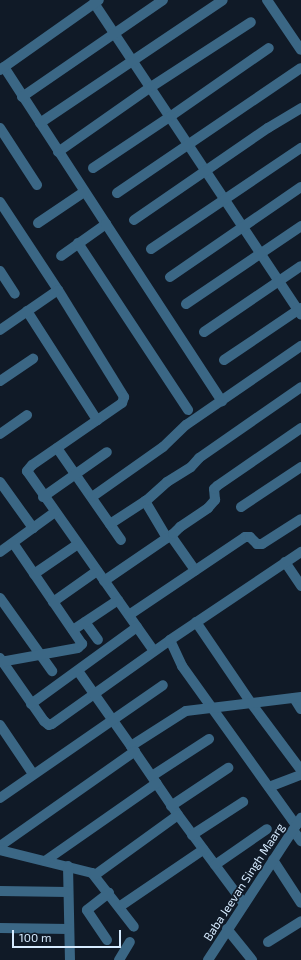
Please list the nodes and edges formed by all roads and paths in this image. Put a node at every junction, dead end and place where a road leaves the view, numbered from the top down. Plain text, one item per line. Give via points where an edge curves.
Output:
1 (163, 0) edge
2 (223, 0) edge
3 (267, 0) edge
4 (97, 2) edge
5 (251, 22) dead end
6 (116, 34) junction
7 (270, 48) dead end
8 (301, 50) edge
9 (133, 60) junction
10 (2, 68) edge
11 (301, 68) edge
12 (151, 87) junction
13 (22, 96) junction
14 (301, 108) edge
15 (171, 116) junction
16 (40, 123) junction
17 (0, 128) edge
18 (189, 144) junction
19 (301, 148) edge
20 (58, 152) junction
21 (93, 168) dead end
22 (205, 170) junction
23 (37, 185) dead end
24 (301, 187) edge
25 (84, 192) junction
26 (117, 193) dead end
27 (224, 199) junction
28 (0, 202) edge
29 (134, 220) dead end
30 (38, 223) dead end
31 (106, 224) junction
32 (301, 226) edge
33 (242, 227) junction
34 (78, 243) junction
35 (151, 249) dead end
36 (260, 254) junction
37 (61, 256) dead end
38 (301, 266) edge
39 (0, 271) edge
40 (170, 277) dead end
41 (279, 281) junction
42 (58, 290) junction
43 (15, 294) dead end
44 (186, 304) dead end
45 (27, 311) junction
46 (300, 311) edge
47 (0, 330) edge
48 (204, 332) dead end
49 (301, 346) edge
50 (33, 359) dead end
51 (224, 360) dead end
52 (0, 381) edge
53 (301, 387) edge
54 (222, 400) junction
55 (188, 410) dead end
56 (27, 415) dead end
57 (97, 420) junction
58 (301, 428) edge
59 (0, 434) edge
60 (57, 448) junction
61 (107, 452) dead end
62 (301, 467) edge
63 (76, 474) junction
64 (0, 482) edge
65 (43, 497) junction
66 (92, 497) junction
67 (145, 501) junction
68 (241, 507) dead end
69 (55, 512) junction
70 (300, 522) edge
71 (110, 524) junction
72 (33, 528) junction
73 (169, 537) junction
74 (121, 540) dead end
75 (13, 543) junction
76 (78, 544) junction
77 (0, 552) edge
78 (301, 552) edge
79 (285, 562) junction
80 (195, 570) junction
81 (97, 571) junction
82 (34, 574) junction
83 (104, 581) junction
84 (301, 586) edge
85 (0, 598) edge
86 (118, 600) junction
87 (53, 602) junction
88 (129, 615) junction
89 (86, 622) junction
90 (196, 622) junction
91 (138, 627) junction
92 (73, 630) junction
93 (98, 640) dead end
94 (170, 640) junction
95 (154, 651) junction
96 (40, 654) junction
97 (1, 660) edge
98 (52, 671) dead end
99 (78, 671) junction
100 (163, 686) dead end
101 (94, 693) junction
102 (297, 698) edge
103 (251, 703) junction
104 (30, 704) junction
105 (212, 708) junction
106 (301, 709) edge
107 (112, 719) junction
108 (0, 725) edge
109 (209, 739) dead end
110 (133, 748) junction
111 (228, 768) dead end
112 (301, 770) edge
113 (33, 774) junction
114 (301, 775) edge
115 (154, 780) junction
116 (269, 787) junction
117 (1, 794) edge
118 (243, 802) dead end
119 (171, 806) junction
120 (178, 815) junction
121 (297, 824) edge
122 (268, 829) dead end
123 (192, 835) junction
124 (301, 841) edge
125 (0, 846) edge
126 (0, 850) edge
127 (203, 850) junction
128 (273, 860) junction
129 (45, 861) junction
130 (215, 865) junction
131 (68, 866) junction
132 (95, 875) junction
133 (0, 891) edge
134 (68, 892) junction
135 (109, 893) junction
136 (301, 903) edge
137 (244, 904) junction
138 (120, 907) junction
139 (301, 920) edge
140 (134, 927) dead end
141 (0, 928) edge
142 (69, 929) junction
143 (228, 929) junction
144 (107, 940) dead end
145 (130, 942) dead end
146 (268, 942) dead end
147 (70, 960) edge
148 (119, 960) edge
149 (208, 960) edge
150 (252, 960) edge

1 - 6 street
2 - 9 street
3 - 8 street
4 - 6 street
4 - 10 street
5 - 12 street
6 - 9 street
6 - 13 street
7 - 15 street
9 - 12 street
9 - 16 street
10 - 13 street
11 - 18 street
12 - 15 street
12 - 20 street
13 - 16 street
14 - 22 street
15 - 18 street
15 - 21 street
16 - 20 street
17 - 23 street
18 - 22 street
18 - 26 street
19 - 27 street
20 - 25 street
22 - 27 street
22 - 29 street
24 - 33 street
25 - 30 street
25 - 31 street
27 - 33 street
27 - 35 street
28 - 42 street
31 - 34 street
31 - 54 street
32 - 36 street
33 - 36 street
33 - 40 street
34 - 37 street
34 - 55 street
36 - 41 street
36 - 44 street
38 - 41 street
39 - 43 street
41 - 46 street
41 - 48 street
42 - 45 street
42 - 57 street via 124,397 122,403
45 - 47 street
45 - 57 street
46 - 51 street
49 - 54 street
50 - 52 street
53 - 67 street via 203,455
54 - 66 street via 183,428 163,447
56 - 59 street
57 - 60 street
58 - 73 street via 217,486 214,489 215,500 211,505
60 - 63 street
60 - 65 street via 28,468 29,476
61 - 63 street
62 - 68 street
63 - 65 street
63 - 66 street
64 - 72 street
65 - 69 street
66 - 71 street
67 - 71 street
67 - 73 street
69 - 72 street
69 - 76 street
70 - 80 street via 262,544 245,537
71 - 74 street
72 - 75 street
73 - 80 street
73 - 83 street
75 - 77 street
75 - 82 street
76 - 81 street
76 - 82 street
78 - 79 street
79 - 84 street
79 - 90 street
80 - 88 street
81 - 83 street
81 - 87 street
82 - 87 street
83 - 86 street
85 - 96 street
86 - 88 street
86 - 89 street
87 - 92 street
88 - 91 street
89 - 92 street
89 - 93 street
90 - 94 street
90 - 103 street
91 - 95 street
91 - 99 street
92 - 96 street via 82,643 80,647
94 - 95 street
94 - 105 street via 180,662
95 - 101 street
96 - 97 street
96 - 98 street
97 - 104 street
99 - 101 street
99 - 104 street
100 - 107 street
101 - 104 street via 49,725
101 - 107 street
102 - 103 street
102 - 106 street
103 - 105 street
103 - 112 street
105 - 110 street via 180,713
105 - 116 street
107 - 110 street
107 - 113 street
108 - 113 street
109 - 115 street
110 - 115 street
110 - 125 street
111 - 119 street
113 - 117 street
114 - 116 street
115 - 119 street
115 - 129 street
116 - 121 street
118 - 123 street
119 - 120 street
120 - 123 street
120 - 132 street
121 - 124 street
121 - 128 street, Baba Jeevan Singh Maarg
122 - 130 street
123 - 127 street
126 - 129 street
127 - 130 street
127 - 138 street
128 - 136 street
128 - 137 street, Baba Jeevan Singh Maarg
129 - 131 street
130 - 137 street
131 - 132 street
131 - 134 street
132 - 135 street
133 - 134 street
134 - 142 street
135 - 138 street
135 - 144 street via 87,910
137 - 143 street, Baba Jeevan Singh Maarg
138 - 140 street
139 - 146 street
141 - 142 street
142 - 147 street
143 - 149 street, Baba Jeevan Singh Maarg
143 - 150 street
145 - 148 street

